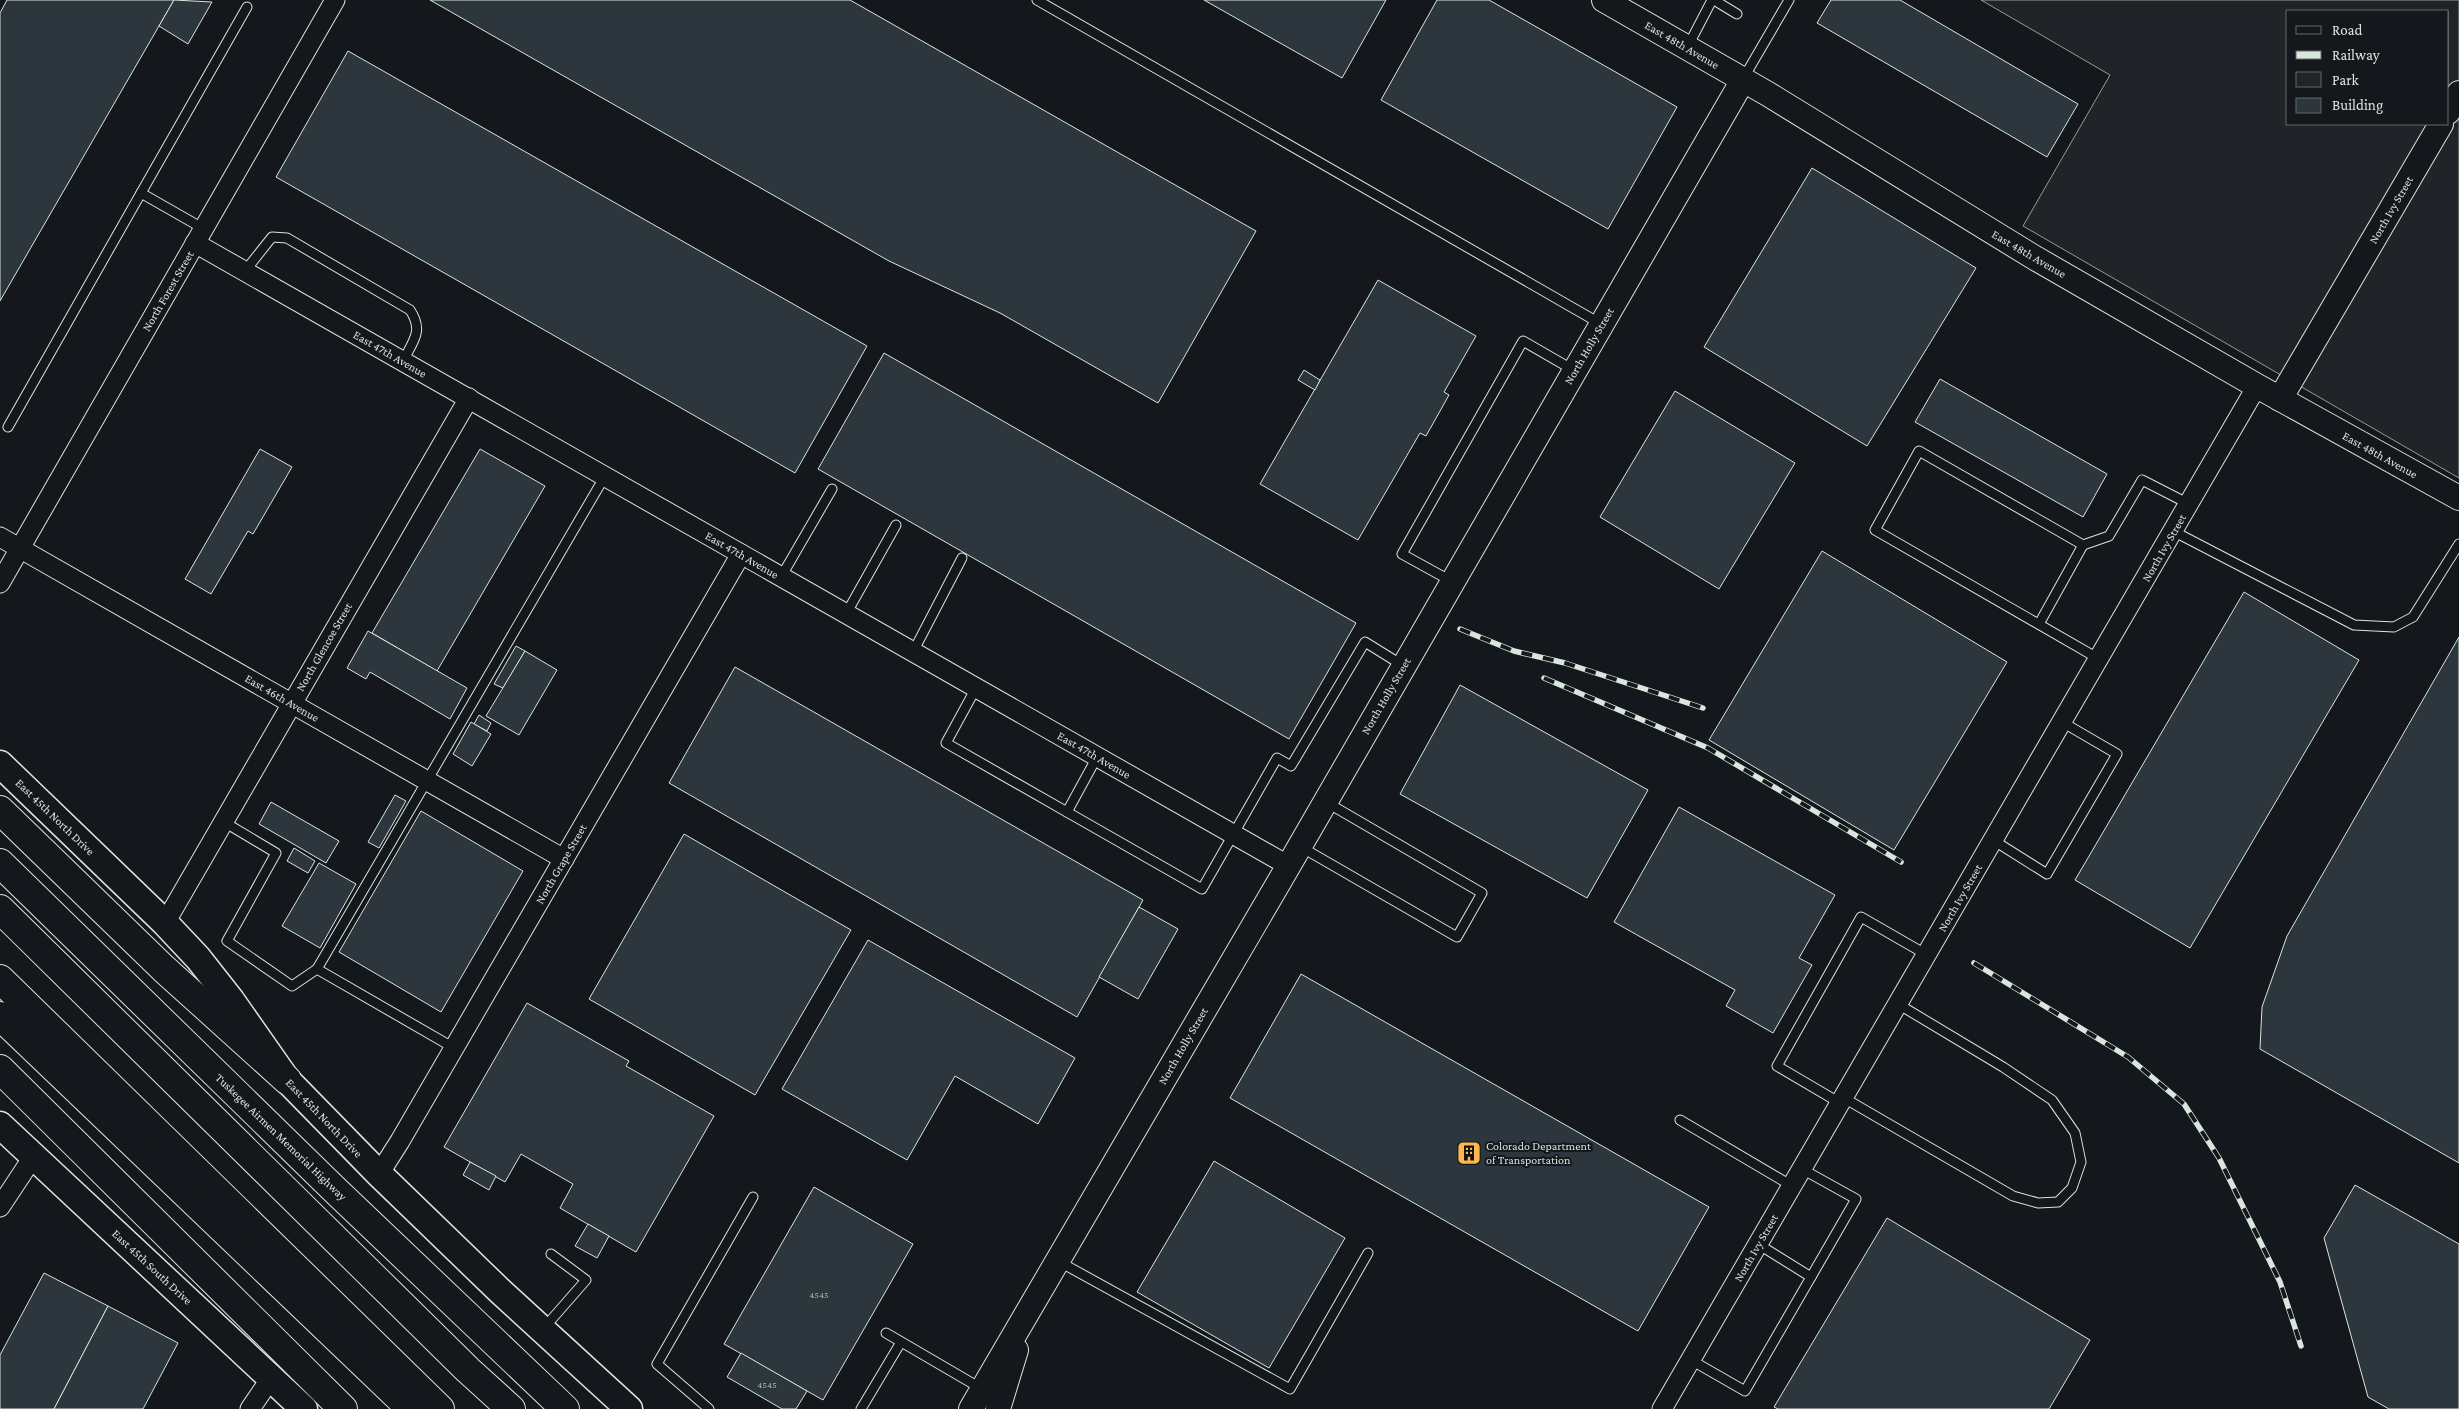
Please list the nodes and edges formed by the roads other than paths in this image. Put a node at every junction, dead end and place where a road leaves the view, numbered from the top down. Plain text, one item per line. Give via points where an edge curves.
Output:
1 (335, 0) edge
2 (1037, 0) edge
3 (1604, 0) edge
4 (1713, 0) edge
5 (1789, 0) edge
6 (247, 7) dead end
7 (1737, 14) dead end
8 (1687, 47) junction
9 (1743, 80) junction
10 (2459, 93) edge
11 (2449, 110) edge
12 (2440, 125) edge
13 (141, 193) junction
14 (200, 236) junction
15 (245, 271) junction
16 (1602, 324) junction
17 (403, 361) junction
18 (1575, 371) junction
19 (2257, 386) junction
20 (468, 398) junction
21 (2280, 399) junction
22 (8, 427) dead end
23 (604, 476) junction
24 (832, 489) dead end
25 (2459, 498) edge
26 (2189, 504) junction
27 (896, 525) dead end
28 (2173, 531) junction
29 (0, 537) edge
30 (2459, 544) edge
31 (2083, 545) junction
32 (20, 548) junction
33 (741, 554) junction
34 (962, 558) dead end
35 (781, 577) junction
36 (1452, 582) junction
37 (0, 583) edge
38 (846, 614) junction
39 (2039, 624) junction
40 (913, 652) junction
41 (2099, 659) junction
42 (1404, 666) junction
43 (976, 688) junction
44 (292, 703) junction
45 (2062, 722) junction
46 (1097, 757) junction
47 (0, 764) edge
48 (428, 782) junction
49 (1325, 802) junction
50 (0, 810) edge
51 (1067, 812) junction
52 (224, 822) junction
53 (1233, 834) junction
54 (1993, 840) junction
55 (1294, 856) junction
56 (564, 859) junction
57 (0, 863) edge
58 (0, 899) edge
59 (0, 909) edge
60 (165, 923) junction
61 (1927, 955) junction
62 (317, 969) junction
63 (0, 978) edge
64 (1898, 1004) junction
65 (0, 1016) edge
66 (454, 1048) junction
67 (0, 1069) edge
68 (287, 1080) junction
69 (1842, 1100) junction
70 (1680, 1120) dead end
71 (0, 1124) edge
72 (33, 1157) junction
73 (1802, 1169) junction
74 (379, 1174) junction
75 (1792, 1186) junction
76 (754, 1197) dead end
77 (0, 1207) edge
78 (1758, 1244) junction
79 (1368, 1253) dead end
80 (551, 1254) dead end
81 (1058, 1260) junction
82 (1811, 1277) junction
83 (438, 1290) junction
84 (1028, 1312) junction
85 (542, 1330) junction
86 (886, 1333) dead end
87 (901, 1342) junction
88 (1691, 1360) junction
89 (271, 1378) junction
90 (977, 1399) edge
91 (250, 1409) edge
92 (304, 1409) edge
93 (343, 1409) edge
94 (411, 1409) edge
95 (440, 1409) edge
96 (510, 1409) edge
97 (565, 1409) edge
98 (629, 1409) edge
99 (709, 1409) edge
100 (861, 1409) edge
101 (998, 1409) edge
102 (1662, 1409) edge

1 - 14 street, North Forest Street
2 - 16 lane
3 - 8 street, East 48th Avenue
4 - 7 lane
4 - 8 lane
5 - 9 lane
6 - 13 lane
8 - 9 street, East 48th Avenue
9 - 16 street, North Holly Street
9 - 19 street, East 48th Avenue via 1976,223
10 - 11 street
12 - 21 street, North Ivy Street
13 - 14 lane
13 - 22 lane
14 - 15 street, East 47th Avenue
14 - 32 street, North Forest Street
15 - 17 street, East 47th Avenue
15 - 17 lane via 272,238 288,238 410,310 418,322 417,332
16 - 18 street, North Holly Street
17 - 20 street, East 47th Avenue
18 - 36 street, North Holly Street
18 - 36 lane via 1523,341 1402,554
19 - 21 street, East 48th Avenue
19 - 26 street, North Ivy Street
20 - 23 street, East 47th Avenue
20 - 44 street, North Glencoe Street
21 - 25 street, East 48th Avenue
23 - 33 street, East 47th Avenue
23 - 48 lane
24 - 35 lane
26 - 28 street, North Ivy Street
26 - 31 lane via 2142,480 2108,536
27 - 38 lane
28 - 30 lane via 2354,625 2370,626 2394,627 2413,617
28 - 41 street, North Ivy Street
29 - 32 street, East 46th Avenue
31 - 39 lane
31 - 39 lane via 1919,451 1875,530
32 - 37 street, North Forest Street
32 - 44 street, East 46th Avenue
33 - 35 street, East 47th Avenue
33 - 56 street, North Grape Street
34 - 40 lane
35 - 38 street, East 47th Avenue
36 - 42 street, North Holly Street
38 - 40 street, East 47th Avenue
39 - 41 lane
40 - 43 street, East 47th Avenue
41 - 45 street, North Ivy Street
42 - 49 street, North Holly Street
42 - 53 lane via 1365,642 1291,766 1277,758
43 - 46 street, East 47th Avenue
43 - 51 lane via 946,743
44 - 48 street, East 46th Avenue
44 - 52 street, North Glencoe Street
45 - 54 street, North Ivy Street
45 - 54 lane via 2117,754 2047,874
46 - 51 lane
46 - 53 street, East 47th Avenue
47 - 60 main road, East 45th North Drive
48 - 56 street, East 46th Avenue
48 - 62 lane
49 - 55 street, North Holly Street
49 - 55 lane via 1482,893 1458,937
50 - 68 highway via 164,969
51 - 53 lane via 1202,889
52 - 60 street, North Glencoe Street
52 - 62 lane via 276,853 227,941 292,986
53 - 55 street, East 47th Avenue
54 - 61 street, North Ivy Street
55 - 81 street, North Holly Street
56 - 66 street, North Grape Street
57 - 83 highway, Tuskegee Airmen Memorial Highway
58 - 83 highway
59 - 96 highway
60 - 68 main road, East 45th North Drive via 231,1000
61 - 64 street, North Ivy Street
61 - 69 lane via 1861,917 1777,1066
62 - 66 lane
63 - 95 highway
64 - 69 street, North Ivy Street
64 - 69 lane via 2052,1100 2075,1133 2081,1162 2072,1188 2058,1202 2038,1203 2014,1196
65 - 94 highway
66 - 74 street, North Grape Street
67 - 93 highway
68 - 74 main road, East 45th North Drive
69 - 73 street, North Ivy Street
70 - 75 lane
71 - 72 main road, East 45th South Drive
72 - 77 street
72 - 89 main road, East 45th South Drive
73 - 75 street, North Ivy Street
73 - 82 lane via 1856,1199
74 - 85 main road, East 45th North Drive
75 - 78 street, North Ivy Street
76 - 99 lane via 657,1364
78 - 82 lane
78 - 88 street, North Ivy Street
79 - 81 lane via 1290,1389
80 - 85 lane via 586,1280
81 - 84 street, North Holly Street
82 - 88 lane via 1745,1391
83 - 97 highway, Tuskegee Airmen Memorial Highway
84 - 90 street, North Holly Street
84 - 101 street, North Holly Street
85 - 98 main road, East 45th North Drive
86 - 87 lane
87 - 90 lane
87 - 100 lane
88 - 102 street, North Ivy Street
89 - 91 street
89 - 92 main road, East 45th South Drive

